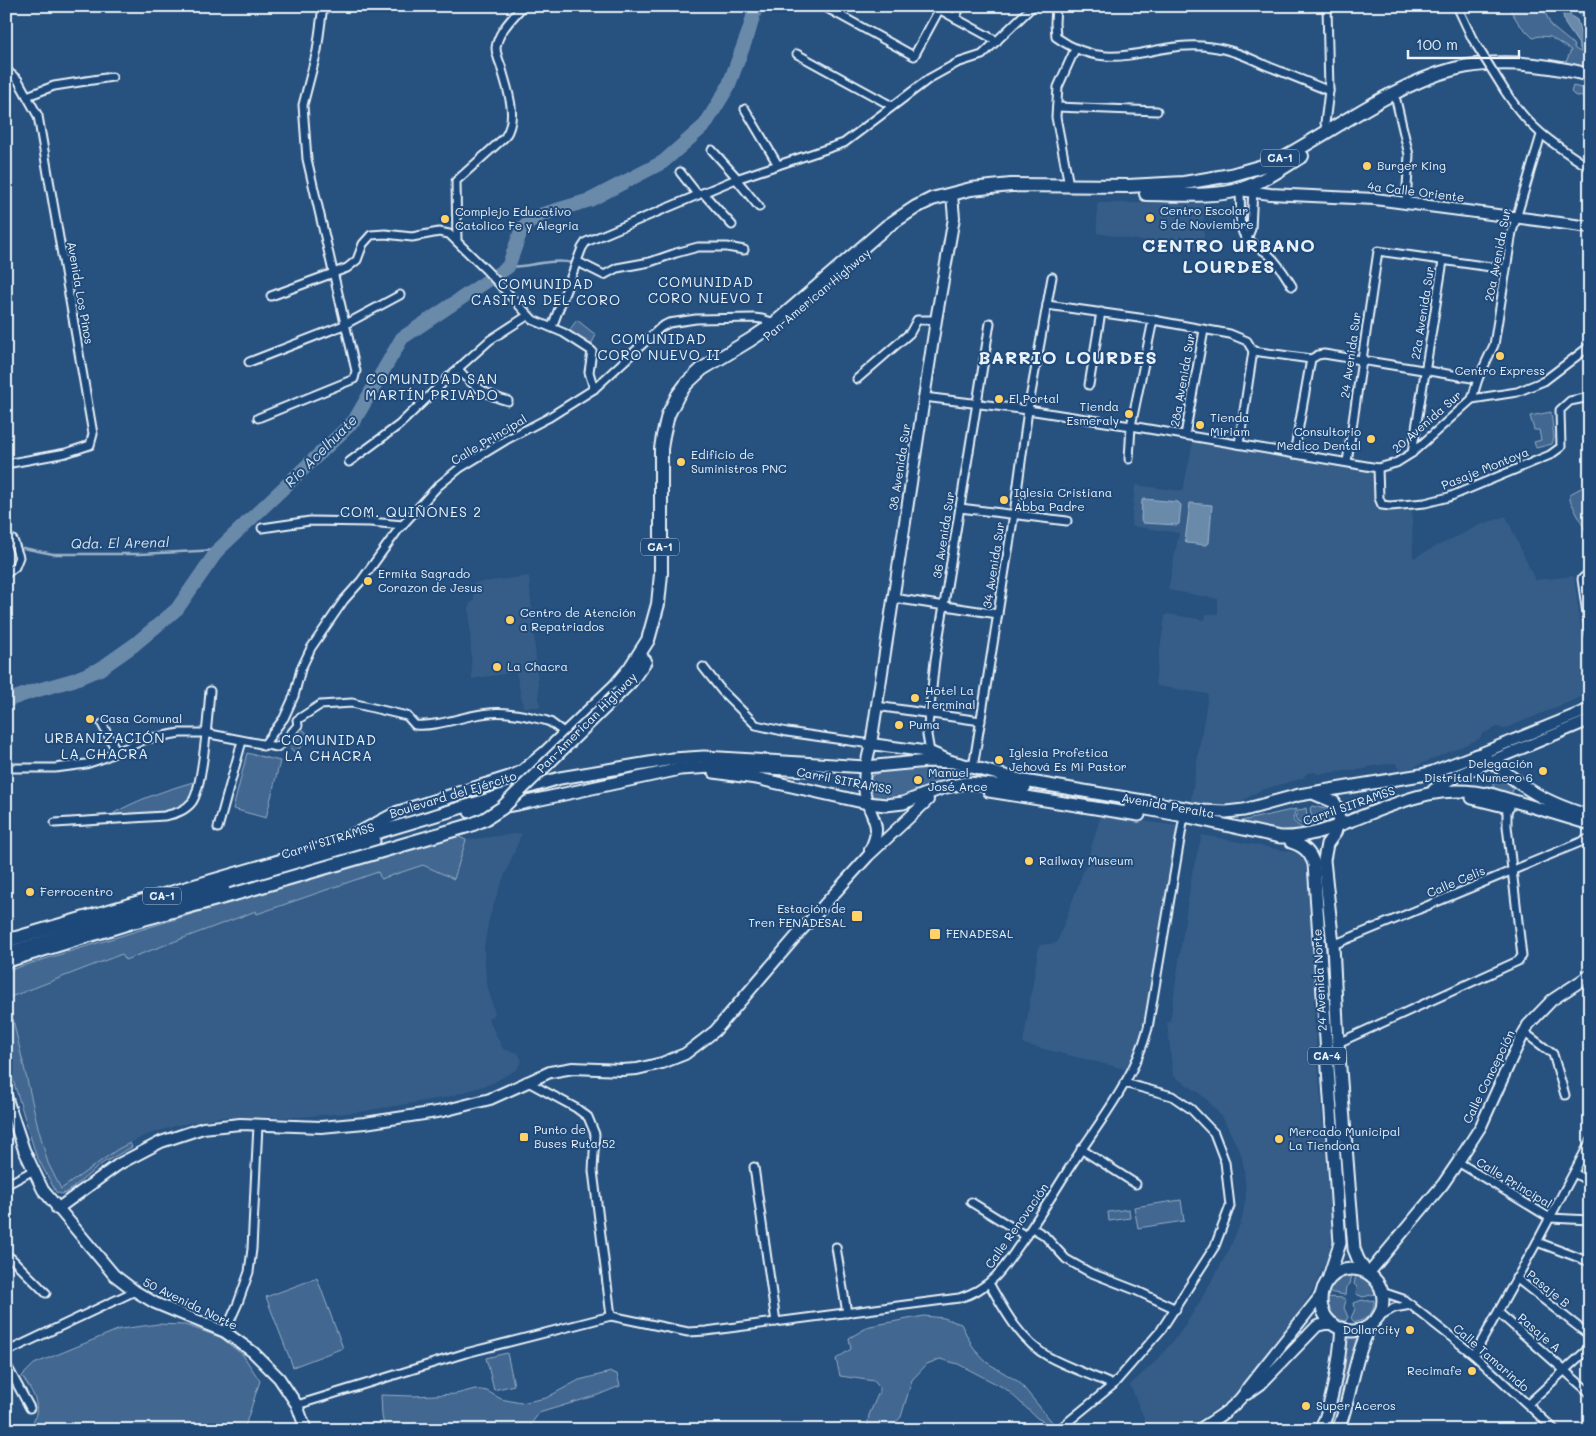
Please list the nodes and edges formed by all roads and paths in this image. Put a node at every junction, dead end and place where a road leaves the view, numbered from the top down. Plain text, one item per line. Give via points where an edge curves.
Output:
1 (323, 6) edge
2 (523, 6) edge
3 (823, 6) edge
4 (961, 6) edge
5 (1033, 6) edge
6 (1056, 6) edge
7 (1327, 6) edge
8 (1457, 6) edge
9 (936, 8) edge
10 (954, 18) junction
11 (997, 41) junction
12 (1075, 49) junction
13 (797, 54) dead end
14 (6, 70) edge
15 (1590, 75) edge
16 (112, 77) dead end
17 (1590, 81) edge
18 (1329, 91) junction
19 (27, 96) junction
20 (1396, 100) junction
21 (892, 106) junction
22 (1057, 107) junction
23 (745, 109) dead end
24 (1157, 111) dead end
25 (1328, 131) junction
26 (1541, 135) junction
27 (712, 150) dead end
28 (778, 165) junction
29 (1590, 166) edge
30 (1242, 171) junction
31 (680, 172) dead end
32 (737, 179) junction
33 (1069, 185) junction
34 (1253, 188) junction
35 (971, 189) junction
36 (1238, 190) junction
37 (701, 194) junction
38 (952, 198) junction
39 (932, 199) junction
40 (1406, 203) junction
41 (759, 207) dead end
42 (1515, 217) junction
43 (732, 225) dead end
44 (1590, 227) edge
45 (1247, 239) junction
46 (457, 241) junction
47 (744, 250) dead end
48 (1443, 260) junction
49 (578, 262) junction
50 (1505, 269) junction
51 (333, 273) junction
52 (1052, 277) dead end
53 (1292, 286) dead end
54 (400, 295) dead end
55 (270, 296) dead end
56 (1047, 305) junction
57 (1101, 312) junction
58 (527, 316) junction
59 (936, 320) junction
60 (1153, 320) junction
61 (775, 323) junction
62 (990, 323) dead end
63 (344, 326) junction
64 (552, 327) junction
65 (1204, 330) junction
66 (1590, 346) edge
67 (1253, 351) junction
68 (1311, 359) junction
69 (1361, 359) junction
70 (249, 362) dead end
71 (458, 368) junction
72 (1426, 370) junction
73 (857, 379) dead end
74 (1478, 379) junction
75 (1089, 385) dead end
76 (594, 389) junction
77 (924, 397) junction
78 (1590, 397) edge
79 (1472, 400) junction
80 (508, 401) dead end
81 (976, 403) junction
82 (1028, 410) junction
83 (258, 418) dead end
84 (1131, 426) junction
85 (1185, 435) junction
86 (1239, 444) junction
87 (1412, 453) junction
88 (1294, 454) junction
89 (1129, 459) dead end
90 (349, 462) dead end
91 (1347, 462) junction
92 (6, 464) edge
93 (1378, 468) junction
94 (960, 508) junction
95 (1014, 514) junction
96 (1067, 521) dead end
97 (403, 525) junction
98 (262, 528) dead end
99 (6, 536) edge
100 (1590, 572) edge
101 (6, 574) edge
102 (893, 598) junction
103 (944, 606) junction
104 (998, 614) junction
105 (1590, 635) edge
106 (703, 667) dead end
107 (210, 691) dead end
108 (876, 706) junction
109 (1590, 709) edge
110 (929, 713) junction
111 (1590, 720) edge
112 (981, 721) junction
113 (102, 724) dead end
114 (205, 733) junction
115 (565, 733) junction
116 (242, 741) junction
117 (871, 744) junction
118 (263, 746) junction
119 (117, 752) junction
120 (930, 752) junction
121 (1478, 755) junction
122 (1490, 761) junction
123 (952, 762) junction
124 (6, 768) edge
125 (973, 768) junction
126 (865, 770) junction
127 (662, 772) junction
128 (1446, 781) junction
129 (1018, 786) junction
130 (1313, 793) junction
131 (1431, 793) junction
132 (1494, 796) junction
133 (1325, 798) junction
134 (928, 800) junction
135 (1416, 802) junction
136 (868, 805) junction
137 (1507, 807) junction
138 (1590, 816) edge
139 (1184, 819) junction
140 (55, 824) dead end
141 (1590, 824) edge
142 (218, 828) dead end
143 (1336, 829) junction
144 (1589, 834) edge
145 (1291, 842) junction
146 (318, 850) junction
147 (868, 856) junction
148 (1512, 871) junction
149 (216, 899) junction
150 (6, 941) edge
151 (1333, 945) junction
152 (6, 953) edge
153 (6, 961) edge
154 (6, 966) edge
155 (1590, 975) edge
156 (1524, 1033) junction
157 (1338, 1043) junction
158 (526, 1082) junction
159 (1124, 1083) junction
160 (1565, 1095) dead end
161 (6, 1096) edge
162 (258, 1125) junction
163 (1590, 1142) edge
164 (1081, 1149) junction
165 (1458, 1162) junction
166 (754, 1167) dead end
167 (32, 1171) junction
168 (1574, 1173) junction
169 (1590, 1182) edge
170 (1136, 1184) dead end
171 (6, 1185) edge
172 (970, 1202) dead end
173 (57, 1209) junction
174 (1550, 1218) junction
175 (1590, 1220) edge
176 (1032, 1228) junction
177 (1026, 1236) junction
178 (1537, 1242) junction
179 (836, 1247) dead end
180 (6, 1261) edge
181 (1590, 1262) edge
182 (1367, 1272) junction
183 (1516, 1278) junction
184 (1328, 1280) junction
185 (989, 1283) junction
186 (135, 1291) junction
187 (1382, 1292) junction
188 (46, 1293) dead end
189 (1322, 1294) junction
190 (1411, 1305) junction
191 (1176, 1308) junction
192 (847, 1313) junction
193 (1498, 1313) junction
194 (611, 1316) junction
195 (1375, 1320) junction
196 (776, 1322) junction
197 (1338, 1326) junction
198 (224, 1332) junction
199 (1590, 1336) edge
200 (1590, 1347) edge
201 (6, 1352) edge
202 (1474, 1355) junction
203 (6, 1364) edge
204 (1565, 1370) junction
205 (1113, 1385) junction
206 (1590, 1393) edge
207 (1244, 1396) junction
208 (1528, 1404) junction
209 (297, 1405) junction
210 (30, 1408) dead end
211 (306, 1430) edge
212 (1058, 1430) edge
213 (1198, 1430) edge
214 (1322, 1430) edge
215 (1338, 1430) edge
216 (1555, 1430) edge

1 - 51 street via 317,50 303,105 307,159
2 - 46 street via 502,31 496,49 512,110 510,130 456,181
3 - 9 street via 914,56
4 - 10 street
5 - 11 street
6 - 12 street via 1056,37
7 - 18 street
8 - 26 street, bridge via 1472,38 1519,113
9 - 10 street
10 - 11 street
11 - 21 street via 982,55 935,75
12 - 18 street via 1118,57 1184,46 1211,46
12 - 22 street via 1058,86
13 - 21 street
14 - 19 street, Avenida Los Pinos via 18,80
15 - 25 highway, Pan-American Highway / CA-1 via 1558,67 1521,64 1456,69 1406,88
16 - 19 street via 54,86
17 - 20 highway, Pan-American Highway / CA-1 via 1529,70 1487,72 1437,83
18 - 25 street via 1325,123
19 - 92 street, Avenida Los Pinos via 38,116 93,434 90,445 66,453
20 - 34 highway, Pan-American Highway / CA-1
20 - 40 street via 1409,155
21 - 28 street via 844,143
22 - 24 street
22 - 33 street via 1056,117
23 - 28 street
25 - 30 highway, Pan-American Highway / CA-1 via 1286,156
26 - 29 street
26 - 42 street, 20a Avenida Sur
27 - 32 street
28 - 32 street
30 - 33 highway, Pan-American Highway / CA-1 via 1153,186
30 - 36 highway via 1235,179
31 - 37 street
32 - 37 street
32 - 41 street
33 - 35 highway, Pan-American Highway / CA-1
34 - 36 highway, Pan-American Highway / CA-1
34 - 40 street, 4a Calle Oriente
34 - 45 street via 1251,229
35 - 38 highway
35 - 39 highway, Pan-American Highway / CA-1
36 - 38 highway, Pan-American Highway / CA-1 via 1201,194 1051,192
36 - 45 street via 1242,232
37 - 43 street
37 - 49 street via 586,242
38 - 39 highway
38 - 59 street, 38 Avenida Sur via 954,218
38 - 149 highway, Pan-American Highway / CA-1, bridge via 893,230 776,331 708,374 683,401 675,417 670,440 668,581 658,636 631,681 502,808 471,825
39 - 61 highway, Pan-American Highway / CA-1 via 886,227
40 - 42 street, 4a Calle Oriente
42 - 44 street, 4a Calle Oriente
42 - 50 street, 20a Avenida Sur
45 - 53 street via 1268,253
46 - 51 street via 449,234 439,232 412,237 371,235 363,244 357,260
46 - 58 street
47 - 49 street via 698,247 604,274
48 - 50 street
48 - 69 street, 24 Avenida Sur via 1378,251
48 - 72 street, 22a Avenida Sur
49 - 64 street
50 - 74 street, 20a Avenida Sur via 1494,345
51 - 55 street
51 - 63 street
52 - 56 street, 34 Avenida Sur
54 - 63 street
56 - 57 street
56 - 82 street, 34 Avenida Sur
57 - 60 street
57 - 75 street
58 - 64 street
58 - 71 street via 490,340
59 - 73 street via 917,320 910,333
59 - 77 street, 38 Avenida Sur
60 - 65 street
60 - 84 street
61 - 76 street, Calle Principal via 754,318 669,323
61 - 115 highway, Pan-American Highway / CA-1 via 702,369 687,383 672,406 661,449 661,574 655,619 648,640 630,668
62 - 81 street, 36 Avenida Sur
63 - 70 street
63 - 83 street via 356,371 354,379
64 - 76 street via 592,351 589,372
65 - 67 street via 1233,334 1247,342
65 - 85 street, 28a Avenida Sur
66 - 79 street via 1544,381 1517,392
67 - 68 street
67 - 86 street
68 - 69 street via 1324,354
68 - 88 street
69 - 72 street
69 - 91 street, 24 Avenida Sur
71 - 80 street via 477,386
71 - 90 street via 399,425
72 - 74 street
72 - 87 street, 22a Avenida Sur
74 - 79 street, 20 Avenida Sur
76 - 97 street, Calle Principal via 460,468 438,486
77 - 81 street
77 - 102 street, 38 Avenida Sur
78 - 93 street, Pasaje Montoya via 1570,401 1560,410 1561,447 1550,455 1449,497 1425,503 1384,506 1379,500
79 - 87 street, 20 Avenida Sur
81 - 82 street
81 - 94 street, 36 Avenida Sur
82 - 84 street
82 - 95 street, 34 Avenida Sur
84 - 85 street
84 - 89 street
85 - 86 street
86 - 88 street
87 - 93 street, 20 Avenida Sur via 1396,463
88 - 91 street
91 - 93 street
94 - 95 street
94 - 103 street, 36 Avenida Sur
95 - 96 street
95 - 104 street, 34 Avenida Sur
97 - 98 street via 310,521
97 - 118 street, Calle Principal via 311,648 287,711
99 - 101 street via 13,540 19,557 15,567
100 - 105 street via 1582,579
102 - 103 street
102 - 108 street, 38 Avenida Sur
103 - 104 street
103 - 110 street, 36 Avenida Sur
104 - 112 street, 34 Avenida Sur
106 - 117 street via 756,725
107 - 114 street
108 - 110 street
108 - 117 street, 38 Avenida Sur
109 - 121 street
110 - 112 street
110 - 120 street, 36 Avenida Sur via 927,735
111 - 122 street
112 - 125 street, 34 Avenida Sur
113 - 119 street
114 - 116 street
114 - 119 street via 155,736
114 - 140 street via 198,790 183,810 164,816
115 - 118 street via 544,720 500,713 434,725 415,725 407,716 352,704 320,704 297,720 298,725 281,745 274,748
115 - 146 highway, Pan-American Highway / CA-1 via 522,772 398,812
116 - 118 street
116 - 142 street
117 - 120 street, Avenida Peralta
117 - 126 street
119 - 124 street via 81,765
120 - 123 street, Avenida Peralta
121 - 122 main road
121 - 130 main road, Avenida Peralta via 1426,774
122 - 128 main road, Avenida Peralta
122 - 138 main road via 1542,798
123 - 125 main road, Avenida Peralta
123 - 126 main road, Avenida Peralta via 928,761
125 - 130 main road, Avenida Peralta via 1024,781 1203,811 1239,811
126 - 127 main road, Carril SITRAMSS via 728,766
126 - 129 main road, Carril SITRAMSS via 950,766
126 - 136 street
126 - 146 main road, Boulevard del Ejército via 710,757 665,760 560,778
127 - 136 main road, Carril SITRAMSS via 710,772 756,778
127 - 152 main road, Carril SITRAMSS via 468,813
128 - 131 main road, Avenida Peralta
128 - 132 main road, Carril SITRAMSS via 1464,784
128 - 133 main road, Carril SITRAMSS
129 - 136 main road, Carril SITRAMSS via 966,783 895,805
129 - 139 main road, Carril SITRAMSS
130 - 133 main road
131 - 132 main road, Carril SITRAMSS via 1460,790
131 - 135 main road, Avenida Peralta
131 - 143 main road, Carril SITRAMSS
132 - 141 main road, Carril SITRAMSS
133 - 139 main road, Carril SITRAMSS via 1239,817
133 - 143 main road, 24 Avenida Norte via 1337,807
134 - 136 main road, Avenida Peralta via 891,812
134 - 139 main road, Avenida Peralta via 949,792 980,789
134 - 147 street
135 - 137 main road via 1459,797
135 - 143 main road, Avenida Peralta
136 - 147 street via 877,828
137 - 144 main road
137 - 148 street
139 - 143 main road, Carril SITRAMSS via 1292,838
139 - 145 main road, Avenida Peralta
139 - 159 street, Calle Renovación via 1148,1028
143 - 145 main road, Avenida Peralta via 1311,841
143 - 151 main road, 24 Avenida Norte / CA-4 via 1327,844 1324,860
144 - 148 street, Calle Celis
145 - 184 main road, 24 Avenida Norte / CA-4 via 1304,847 1314,864 1340,1243
146 - 150 highway, Pan-American Highway / CA-1
147 - 158 street via 716,1031 694,1048 650,1067 622,1070 573,1068 550,1072
148 - 151 street, Calle Celis
148 - 157 street via 1522,956 1518,961
149 - 153 highway, Pan-American Highway / CA-1
149 - 154 main road via 192,910
151 - 157 main road, 24 Avenida Norte / CA-4
155 - 156 street, Calle Concepción via 1552,1000
156 - 160 street via 1553,1054
156 - 165 street, Calle Concepción via 1481,1126
157 - 182 main road, 24 Avenida Norte / CA-4 via 1354,1249
158 - 162 street via 490,1099 443,1111 331,1126
158 - 194 street via 588,1117 595,1134 593,1171
159 - 164 street, Calle Renovación
159 - 191 street via 1172,1096 1191,1109 1214,1133 1225,1162 1230,1206 1214,1246
161 - 167 street, 50 Avenida Norte
162 - 173 street via 203,1128 161,1142 119,1164
162 - 198 street via 249,1272
163 - 168 street
164 - 170 street
164 - 176 street, Calle Renovación
165 - 174 street, Calle Principal
165 - 182 street, Calle Concepción
166 - 196 street
167 - 171 street
167 - 173 street, 50 Avenida Norte
168 - 169 street
168 - 174 street
172 - 177 street
173 - 186 street, 50 Avenida Norte via 114,1275
174 - 175 street, Calle Principal
174 - 178 street
176 - 177 street, Calle Renovación
176 - 191 street via 1044,1235 1066,1259 1089,1272
177 - 185 street, Calle Renovación
178 - 181 street
178 - 183 street
179 - 192 street
180 - 188 street via 11,1258
182 - 184 main road via 1344,1270
182 - 187 main road, CA-4
183 - 193 street
183 - 199 street, Pasaje B
184 - 189 main road, CA-4
185 - 192 street, Calle Renovación via 960,1298
185 - 205 street via 1004,1311 1040,1351
186 - 198 street, 50 Avenida Norte via 155,1303
186 - 201 street
187 - 190 street, Calle Tamarindo
187 - 195 main road via 1383,1305
189 - 197 main road via 1323,1309
189 - 207 street
190 - 195 street via 1394,1308
190 - 202 street, Calle Tamarindo
191 - 205 street
192 - 196 street, Calle Renovación
193 - 202 street
193 - 204 street, Pasaje A
194 - 196 street, Calle Renovación via 688,1332
194 - 209 street via 466,1353
195 - 197 main road via 1358,1330
195 - 215 main road via 1365,1334
197 - 207 street via 1317,1326 1261,1384
197 - 214 main road via 1338,1368
198 - 209 street, 50 Avenida Norte via 267,1364
200 - 204 street
202 - 208 street, Calle Tamarindo
203 - 210 street
204 - 206 street, Pasaje A
204 - 208 street
205 - 212 street
207 - 213 street
208 - 216 street, Calle Tamarindo
209 - 211 street, 50 Avenida Norte

